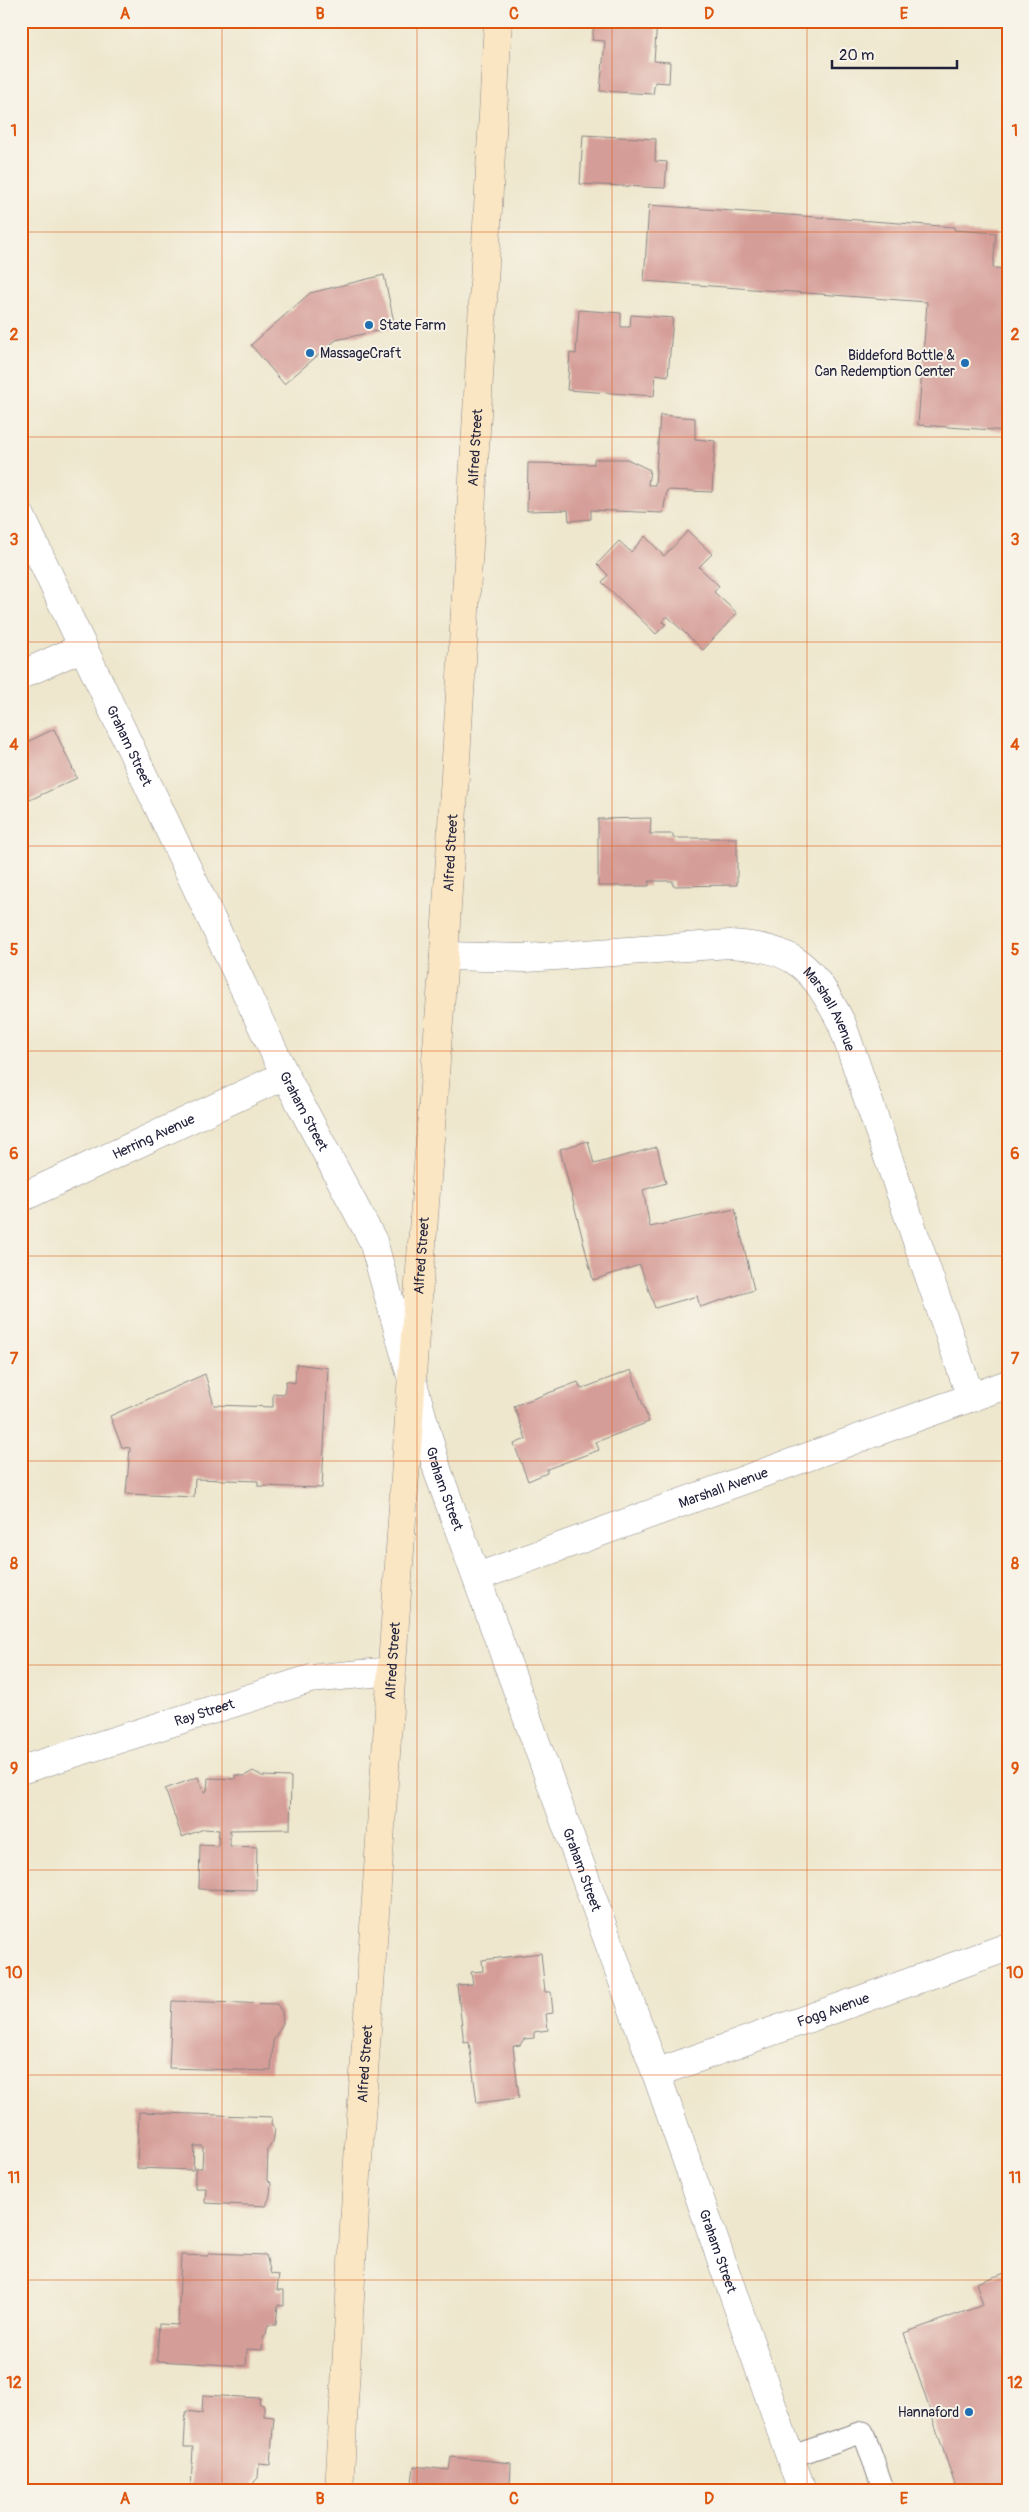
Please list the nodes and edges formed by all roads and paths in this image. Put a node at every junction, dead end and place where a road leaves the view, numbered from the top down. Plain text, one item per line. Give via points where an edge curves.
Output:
1 (498, 21) edge
2 (21, 516) edge
3 (83, 646) junction
4 (21, 675) edge
5 (444, 956) junction
6 (285, 1075) junction
7 (21, 1198) edge
8 (412, 1375) junction
9 (1008, 1384) edge
10 (971, 1398) junction
11 (477, 1577) junction
12 (392, 1671) junction
13 (21, 1770) edge
14 (1008, 1947) edge
15 (656, 2073) junction
16 (790, 2457) junction
17 (339, 2491) edge
18 (802, 2491) edge
19 (884, 2491) edge

1 - 5 main road, Alfred Street
2 - 3 street, Graham Street
3 - 4 street
3 - 6 street, Graham Street
5 - 8 main road, Alfred Street
5 - 10 street, Marshall Avenue via 526,958 730,944 757,946 777,952 798,962 815,976 842,1024
6 - 7 street, Herring Avenue
6 - 8 street, Graham Street via 373,1241
8 - 11 street, Graham Street via 438,1472
8 - 12 main road, Alfred Street
9 - 10 street, Marshall Avenue
10 - 11 street, Marshall Avenue
11 - 15 street, Graham Street
12 - 13 street, Ray Street via 310,1678
12 - 17 main road, Alfred Street
14 - 15 street, Fogg Avenue
15 - 16 street, Graham Street
16 - 18 street, Graham Street
16 - 19 lane via 863,2432

